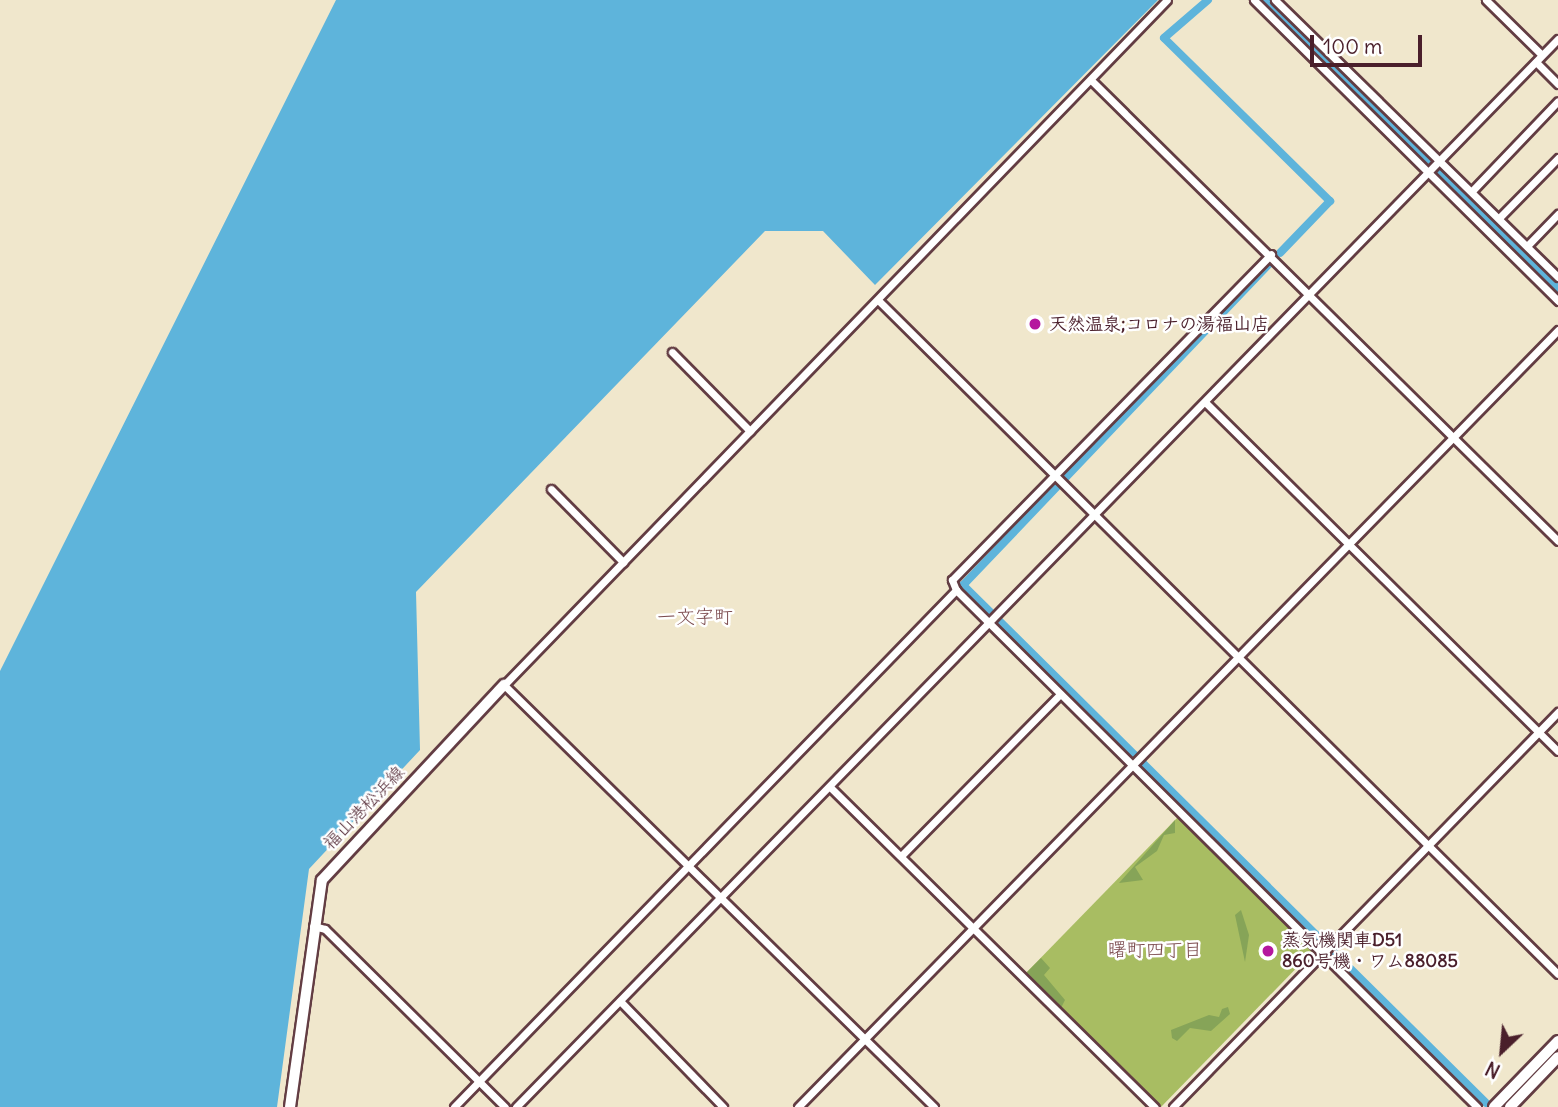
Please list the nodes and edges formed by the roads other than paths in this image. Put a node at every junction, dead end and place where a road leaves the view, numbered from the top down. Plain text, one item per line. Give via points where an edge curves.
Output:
1 (1167, 0) edge
2 (1254, 0) edge
3 (1275, 0) edge
4 (1486, 0) edge
5 (1558, 39) edge
6 (1539, 59) junction
7 (1091, 80) junction
8 (1558, 84) edge
9 (1558, 101) edge
10 (1558, 158) edge
11 (1439, 162) junction
12 (1429, 172) junction
13 (1472, 191) junction
14 (1558, 214) edge
15 (1499, 218) junction
16 (1527, 246) junction
17 (1271, 254) junction
18 (1557, 275) edge
19 (1311, 295) junction
20 (878, 300) junction
21 (1558, 302) edge
22 (1558, 330) edge
23 (672, 352) dead end
24 (1205, 401) junction
25 (750, 431) junction
26 (1452, 436) junction
27 (1056, 477) junction
28 (551, 489) dead end
29 (1095, 515) junction
30 (1558, 541) edge
31 (1348, 544) junction
32 (623, 562) junction
33 (956, 590) junction
34 (991, 622) junction
35 (1238, 658) junction
36 (504, 685) junction
37 (1060, 694) junction
38 (1558, 712) edge
39 (1539, 732) junction
40 (1558, 751) edge
41 (1136, 761) junction
42 (830, 786) junction
43 (1427, 845) junction
44 (901, 856) junction
45 (690, 863) junction
46 (723, 895) junction
47 (311, 926) junction
48 (974, 926) junction
49 (1322, 953) junction
50 (1558, 974) edge
51 (620, 1001) junction
52 (863, 1039) junction
53 (1558, 1041) edge
54 (1558, 1057) edge
55 (479, 1081) junction
56 (290, 1107) edge
57 (454, 1107) edge
58 (505, 1107) edge
59 (516, 1107) edge
60 (723, 1107) edge
61 (798, 1107) edge
62 (934, 1107) edge
63 (1155, 1107) edge
64 (1173, 1107) edge
65 (1477, 1107) edge
66 (1494, 1107) edge
67 (1510, 1107) edge

1 - 7 street
2 - 12 street
3 - 11 street
4 - 6 street
5 - 6 street
6 - 8 street
6 - 11 street
7 - 17 street
7 - 20 street
9 - 13 street
10 - 15 street
11 - 12 street
11 - 13 street
12 - 19 street
12 - 21 street
13 - 15 street
14 - 16 street
15 - 16 street
16 - 18 street
17 - 19 street
17 - 27 street
19 - 24 street
19 - 26 street
20 - 25 street
20 - 27 street
22 - 26 street
23 - 25 street
24 - 29 street
24 - 31 street
25 - 32 street
26 - 30 street
26 - 31 street
27 - 29 street
27 - 33 street via 952,580
28 - 32 street
29 - 34 street
29 - 35 street
31 - 35 street
31 - 39 street
32 - 36 street
33 - 34 street
33 - 45 street
34 - 37 street
34 - 42 street
35 - 41 street
35 - 43 street
36 - 45 street
36 - 47 main road, 福山港松浜線 via 330,866
37 - 41 street
37 - 44 street
38 - 39 street
39 - 40 street
39 - 43 street
41 - 48 street
41 - 49 street
42 - 44 street
42 - 46 street
43 - 49 street
43 - 50 street
44 - 48 street
45 - 46 street
45 - 55 street
46 - 51 street
46 - 52 street
47 - 55 street via 325,929
47 - 56 main road, 福山港松浜線
48 - 52 street
48 - 63 street
49 - 64 street
49 - 65 street
51 - 59 street
51 - 60 street
52 - 61 street
52 - 62 street
53 - 66 main road
54 - 67 main road
55 - 57 street
55 - 58 street

